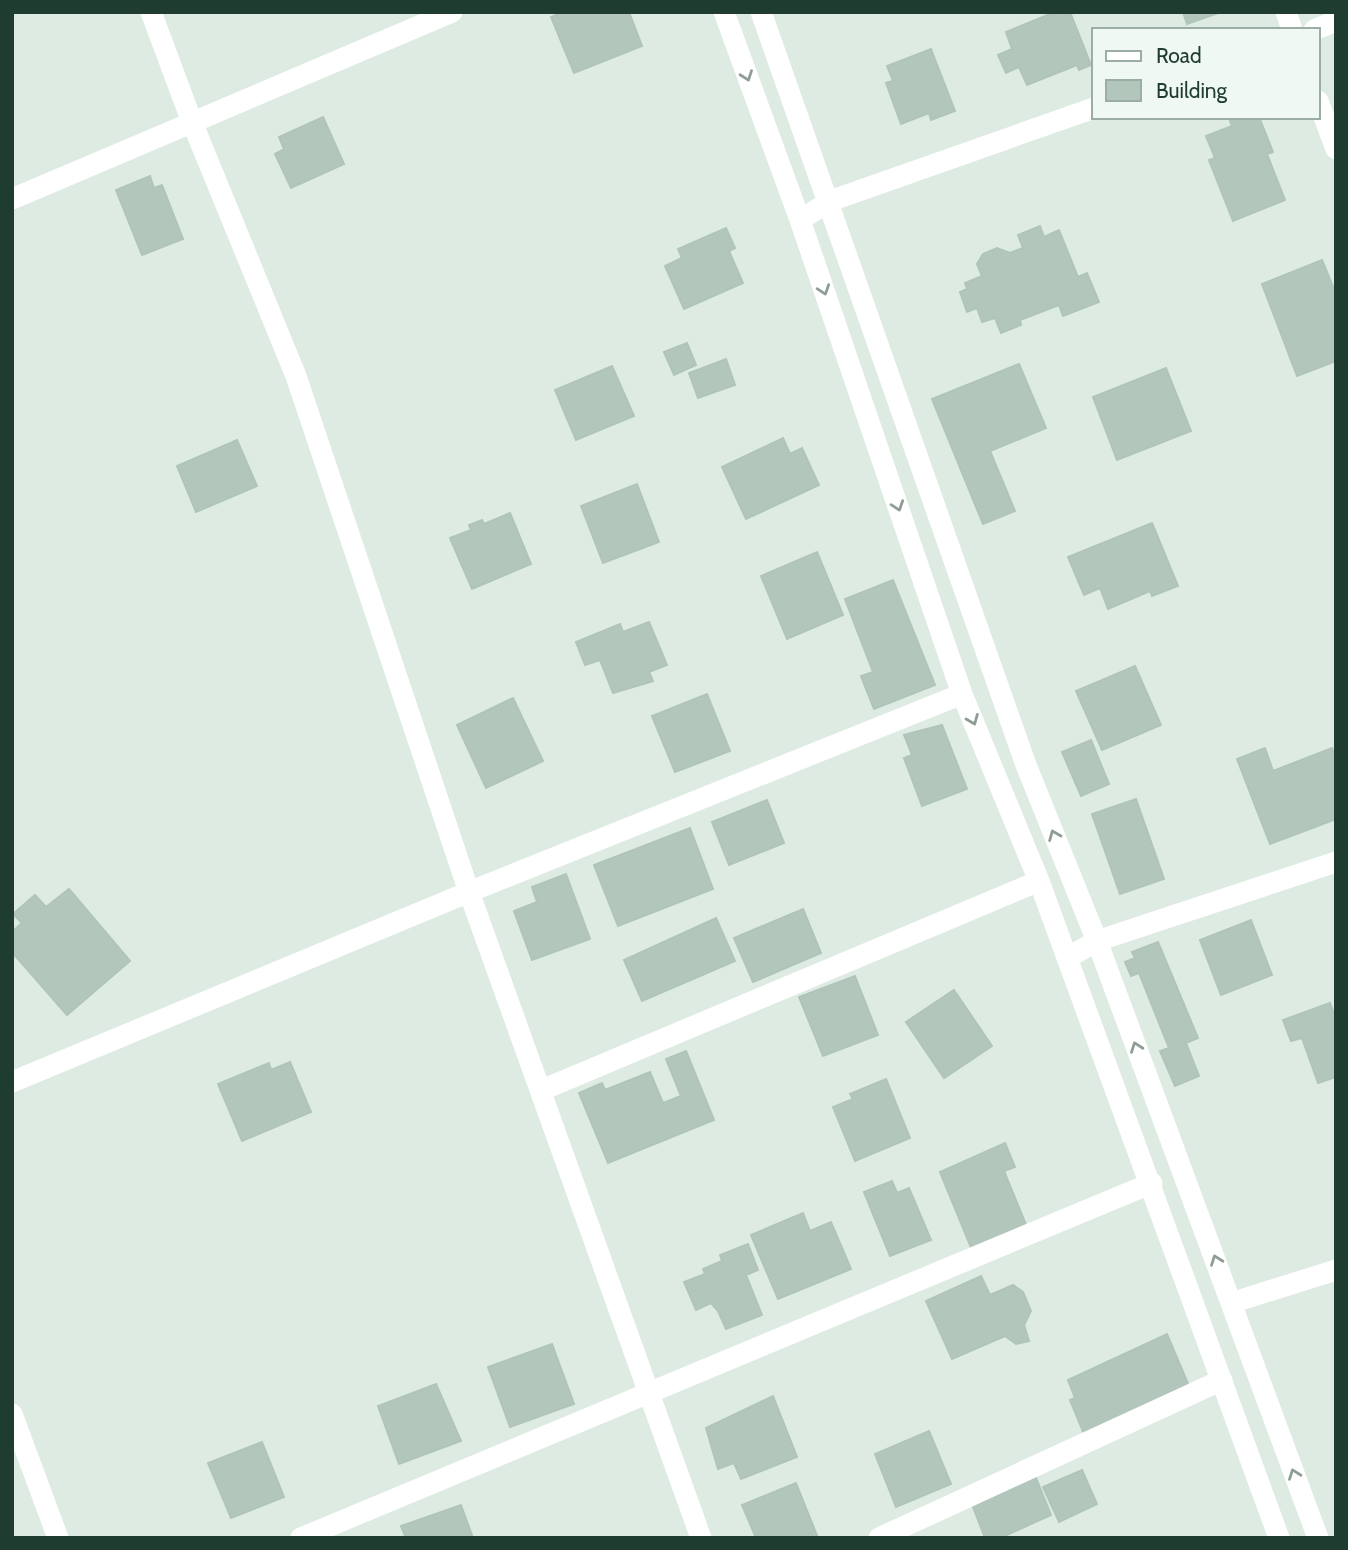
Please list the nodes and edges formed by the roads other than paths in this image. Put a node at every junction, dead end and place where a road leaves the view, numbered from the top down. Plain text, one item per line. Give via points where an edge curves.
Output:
1 (151, 12) edge
2 (452, 12) edge
3 (724, 12) edge
4 (761, 12) edge
5 (1336, 21) edge
6 (1319, 28) edge
7 (1320, 106) edge
8 (1092, 109) edge
9 (192, 122) junction
10 (1336, 149) edge
11 (12, 200) edge
12 (830, 201) junction
13 (800, 220) junction
14 (962, 694) junction
15 (1336, 862) edge
16 (1039, 881) junction
17 (469, 892) junction
18 (1097, 941) junction
19 (1067, 958) junction
20 (12, 1082) edge
21 (542, 1090) junction
22 (1152, 1183) junction
23 (1336, 1270) edge
24 (1231, 1303) junction
25 (1222, 1380) junction
26 (649, 1391) junction
27 (12, 1414) edge
28 (58, 1538) edge
29 (301, 1538) edge
30 (701, 1538) edge
31 (879, 1538) edge
32 (1279, 1538) edge
33 (1318, 1538) edge

1 - 9 street
2 - 9 street
3 -> 13 street
4 - 12 street
5 - 6 street
7 - 10 street
8 - 12 street
9 - 11 street
9 - 17 street via 296,376
12 - 13 street
18 -> 12 street via 1026,765
13 -> 14 street
14 -> 16 street
14 - 17 street
15 - 18 street
16 - 19 street
16 - 21 street
17 - 20 street
17 - 21 street
18 - 19 street
24 -> 18 street
19 - 22 street
21 - 26 street
22 - 25 street
22 - 26 street
23 - 24 street
33 -> 24 street
25 - 31 street
25 - 32 street
26 - 29 street
26 - 30 street
27 - 28 street

